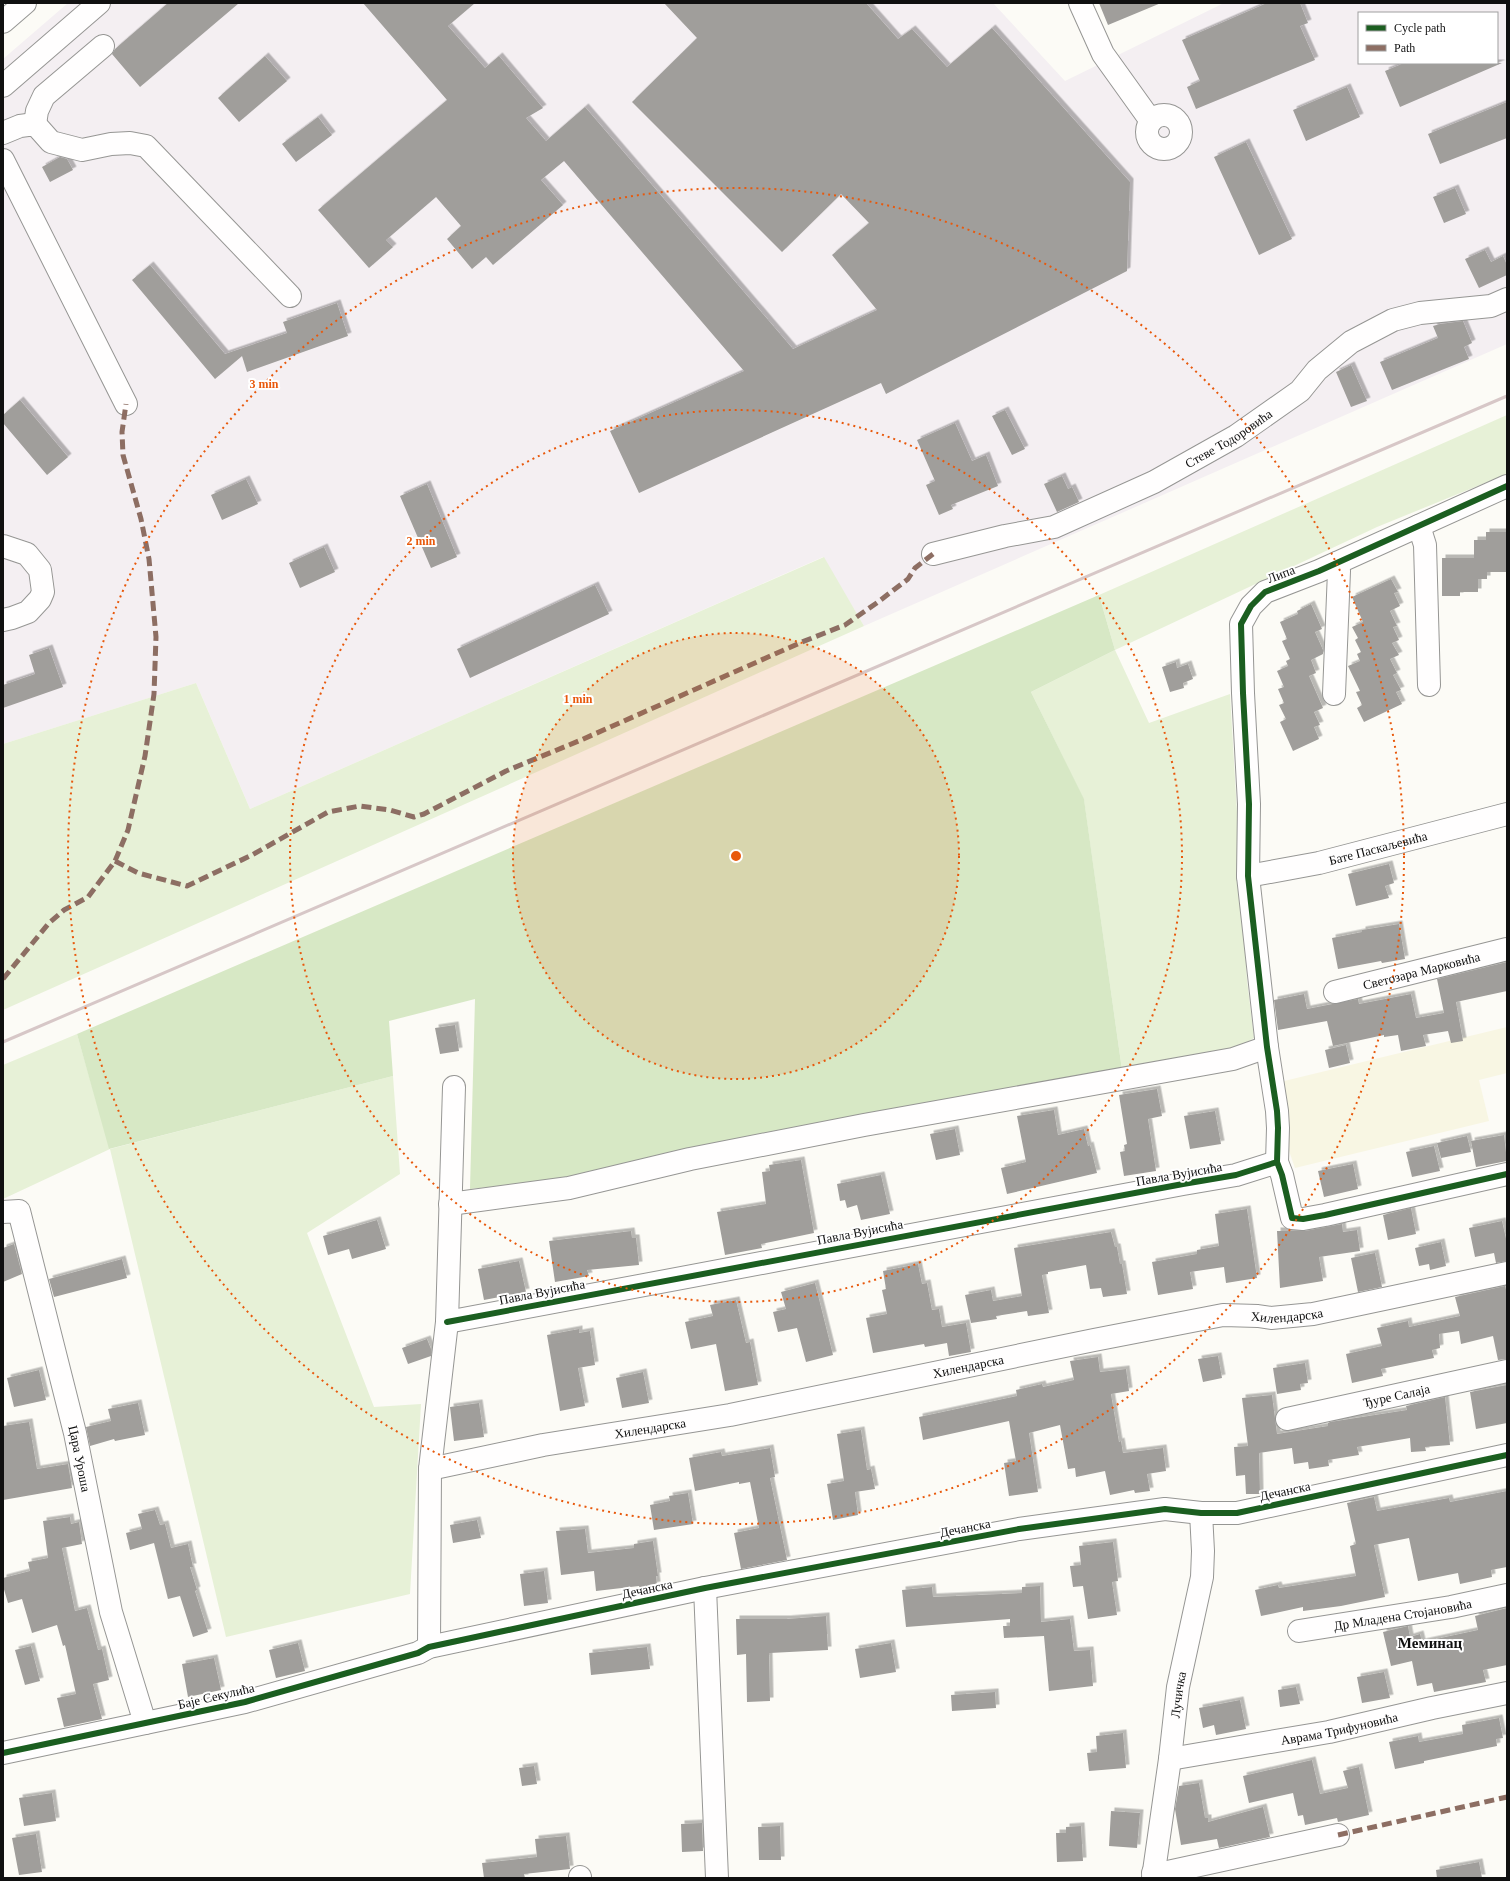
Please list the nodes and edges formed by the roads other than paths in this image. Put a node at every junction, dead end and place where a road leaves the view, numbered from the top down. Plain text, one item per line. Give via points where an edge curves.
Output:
1 (25, 3) edge
2 (99, 3) edge
3 (1080, 3) edge
4 (3, 22) edge
5 (103, 46) dead end
6 (3, 86) edge
7 (1151, 120) dead end
8 (35, 124) junction
9 (3, 133) edge
10 (3, 160) edge
11 (290, 296) dead end
12 (1507, 300) edge
13 (126, 404) dead end
14 (1507, 486) edge
15 (1419, 526) junction
16 (3, 546) edge
17 (933, 554) dead end
18 (1337, 563) junction
19 (3, 620) edge
20 (1429, 685) dead end
21 (1334, 694) dead end
22 (1507, 814) edge
23 (1248, 876) junction
24 (1507, 949) edge
25 (1335, 992) dead end
26 (1267, 1047) junction
27 (454, 1087) dead end
28 (1277, 1162) junction
29 (1507, 1174) edge
30 (450, 1204) junction
31 (3, 1212) edge
32 (1507, 1273) edge
33 (447, 1322) junction
34 (1507, 1371) edge
35 (1287, 1419) dead end
36 (1507, 1455) edge
37 (430, 1469) junction
38 (1201, 1513) junction
39 (705, 1588) junction
40 (1507, 1595) edge
41 (1299, 1631) dead end
42 (429, 1647) junction
43 (1507, 1693) edge
44 (145, 1723) junction
45 (3, 1753) edge
46 (1170, 1758) junction
47 (1338, 1835) dead end
48 (1153, 1876) edge
49 (717, 1878) edge

1 - 4 street
2 - 6 street
3 - 7 street via 1102,54
5 - 8 street via 44,96 36,111
8 - 9 street via 20,126
8 - 11 street via 51,142 82,150 111,144 130,143 146,146
10 - 13 street
12 - 17 street, Стеве Тодоровића via 1491,306 1420,313 1393,320 1351,342 1317,370 1300,391 1236,436 1154,482 1054,527
14 - 15 street, Липа
15 - 18 street, Липа
15 - 20 street via 1425,544
16 - 19 street via 27,554 40,570 43,592 28,612
18 - 21 street via 1339,571
18 - 23 street, Липа via 1266,592 1251,606 1241,624 1249,804
22 - 23 street, Бате Паскаљевића via 1318,863
23 - 26 street, Липа
24 - 25 street, Светозара Марковића
26 - 28 street, Липа via 1278,1128
26 - 30 street via 1233,1059 864,1125 690,1159 569,1188
27 - 30 street
28 - 29 street via 1292,1218 1303,1219
28 - 33 street, Павла Вујисића via 1236,1176
30 - 33 street
31 - 44 street, Цара Уроша via 20,1211 75,1433 111,1612
32 - 37 street, Хилендарска via 1313,1314 1270,1318 1223,1315 730,1415 543,1445
33 - 37 street
34 - 35 street, Ђуре Салаја
36 - 38 street, Дечанска via 1237,1513
37 - 42 street
38 - 39 street, Дечанска via 1165,1509 1139,1511 1019,1529
38 - 46 street, Лучичка via 1202,1576 1178,1687
39 - 42 street, Дечанска
39 - 49 street
40 - 41 street, Др Младена Стојановића via 1451,1607
42 - 44 street, Баје Секулића via 418,1653 244,1702
43 - 46 street, Аврама Трифуновића via 1329,1732
44 - 45 street, Баје Секулића
46 - 48 street, Лучичка
47 - 48 street

